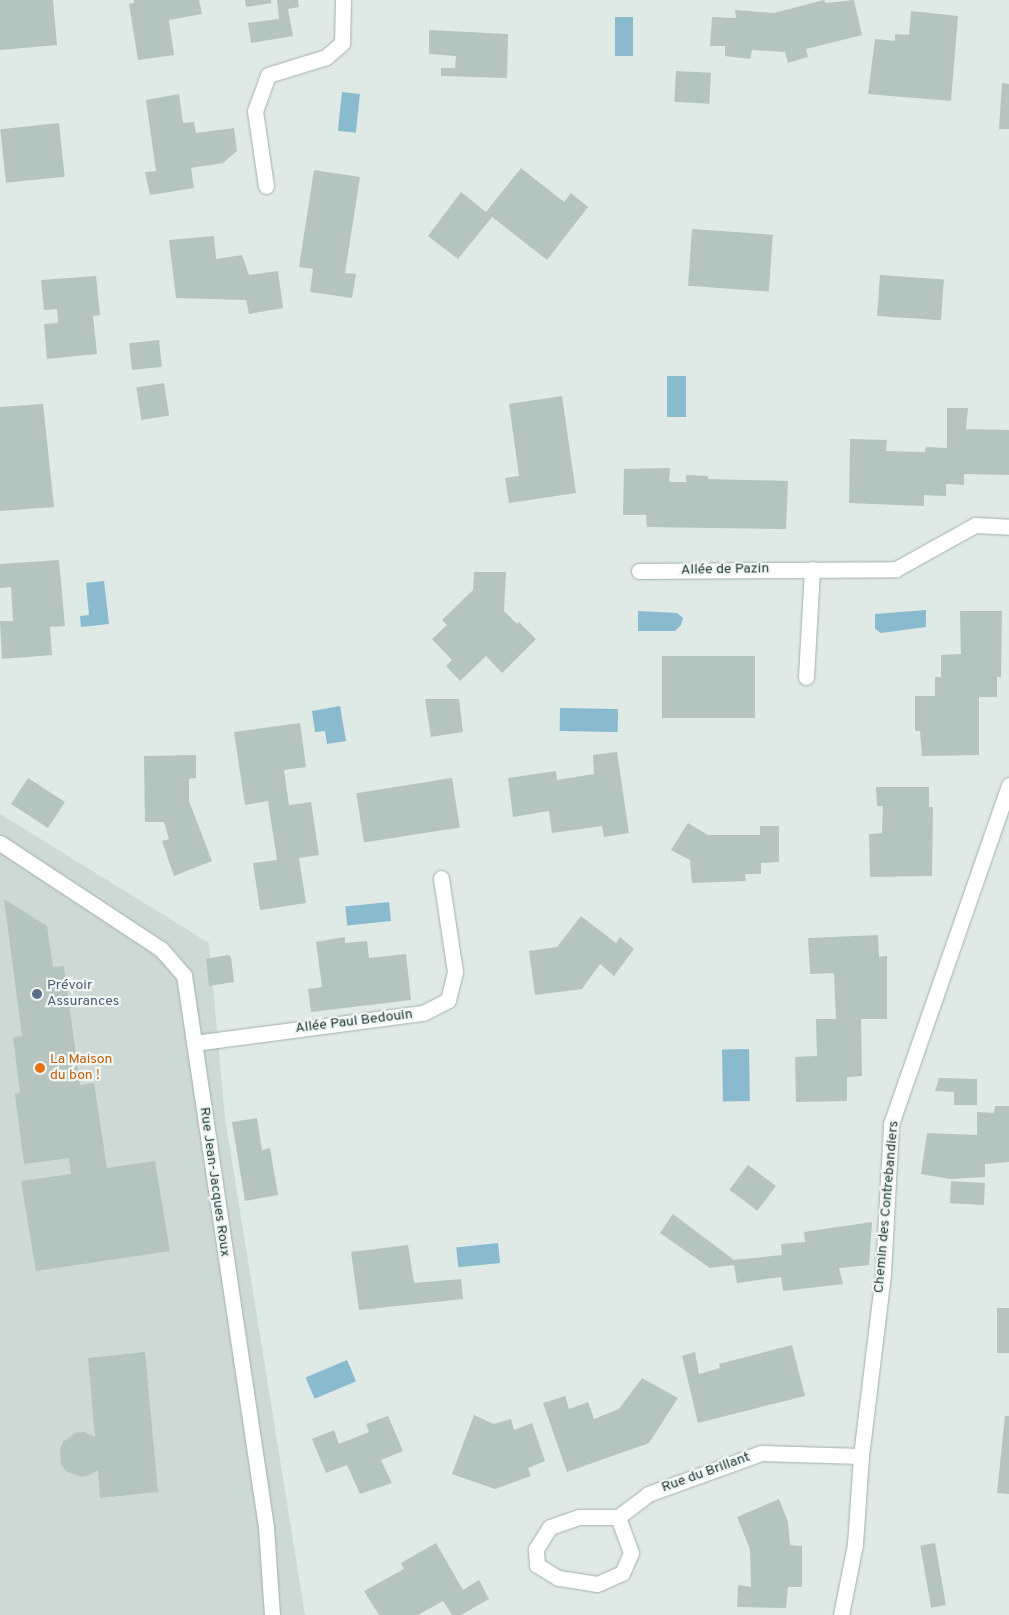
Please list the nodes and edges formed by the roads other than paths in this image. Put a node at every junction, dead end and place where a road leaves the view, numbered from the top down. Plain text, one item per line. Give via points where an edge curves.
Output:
1 (343, 0) edge
2 (266, 186) dead end
3 (1009, 527) edge
4 (812, 570) junction
5 (638, 571) dead end
6 (806, 676) dead end
7 (1009, 785) edge
8 (0, 843) edge
9 (441, 878) dead end
10 (194, 1043) junction
11 (861, 1456) junction
12 (618, 1517) junction
13 (272, 1615) edge
14 (841, 1615) edge

1 - 2 street via 342,43 326,57 268,75 256,111
3 - 4 street, Allée de Pazin via 975,525 896,569
4 - 5 street, Allée de Pazin
4 - 6 street
7 - 11 street, Chemin des Contrebandiers via 892,1124 883,1273
8 - 10 street, Rue Jean-Jacques Roux via 161,949 184,975
9 - 10 street, Allée Paul Bedouin via 455,972 448,1000 423,1013
10 - 13 street, Rue Jean-Jacques Roux via 266,1527
11 - 12 street, Rue du Brillant via 761,1453 648,1494
11 - 14 street, Chemin des Contrebandiers via 854,1544
12 - 12 street via 579,1517 550,1527 536,1549 537,1565 558,1578 597,1584 622,1573 631,1553

